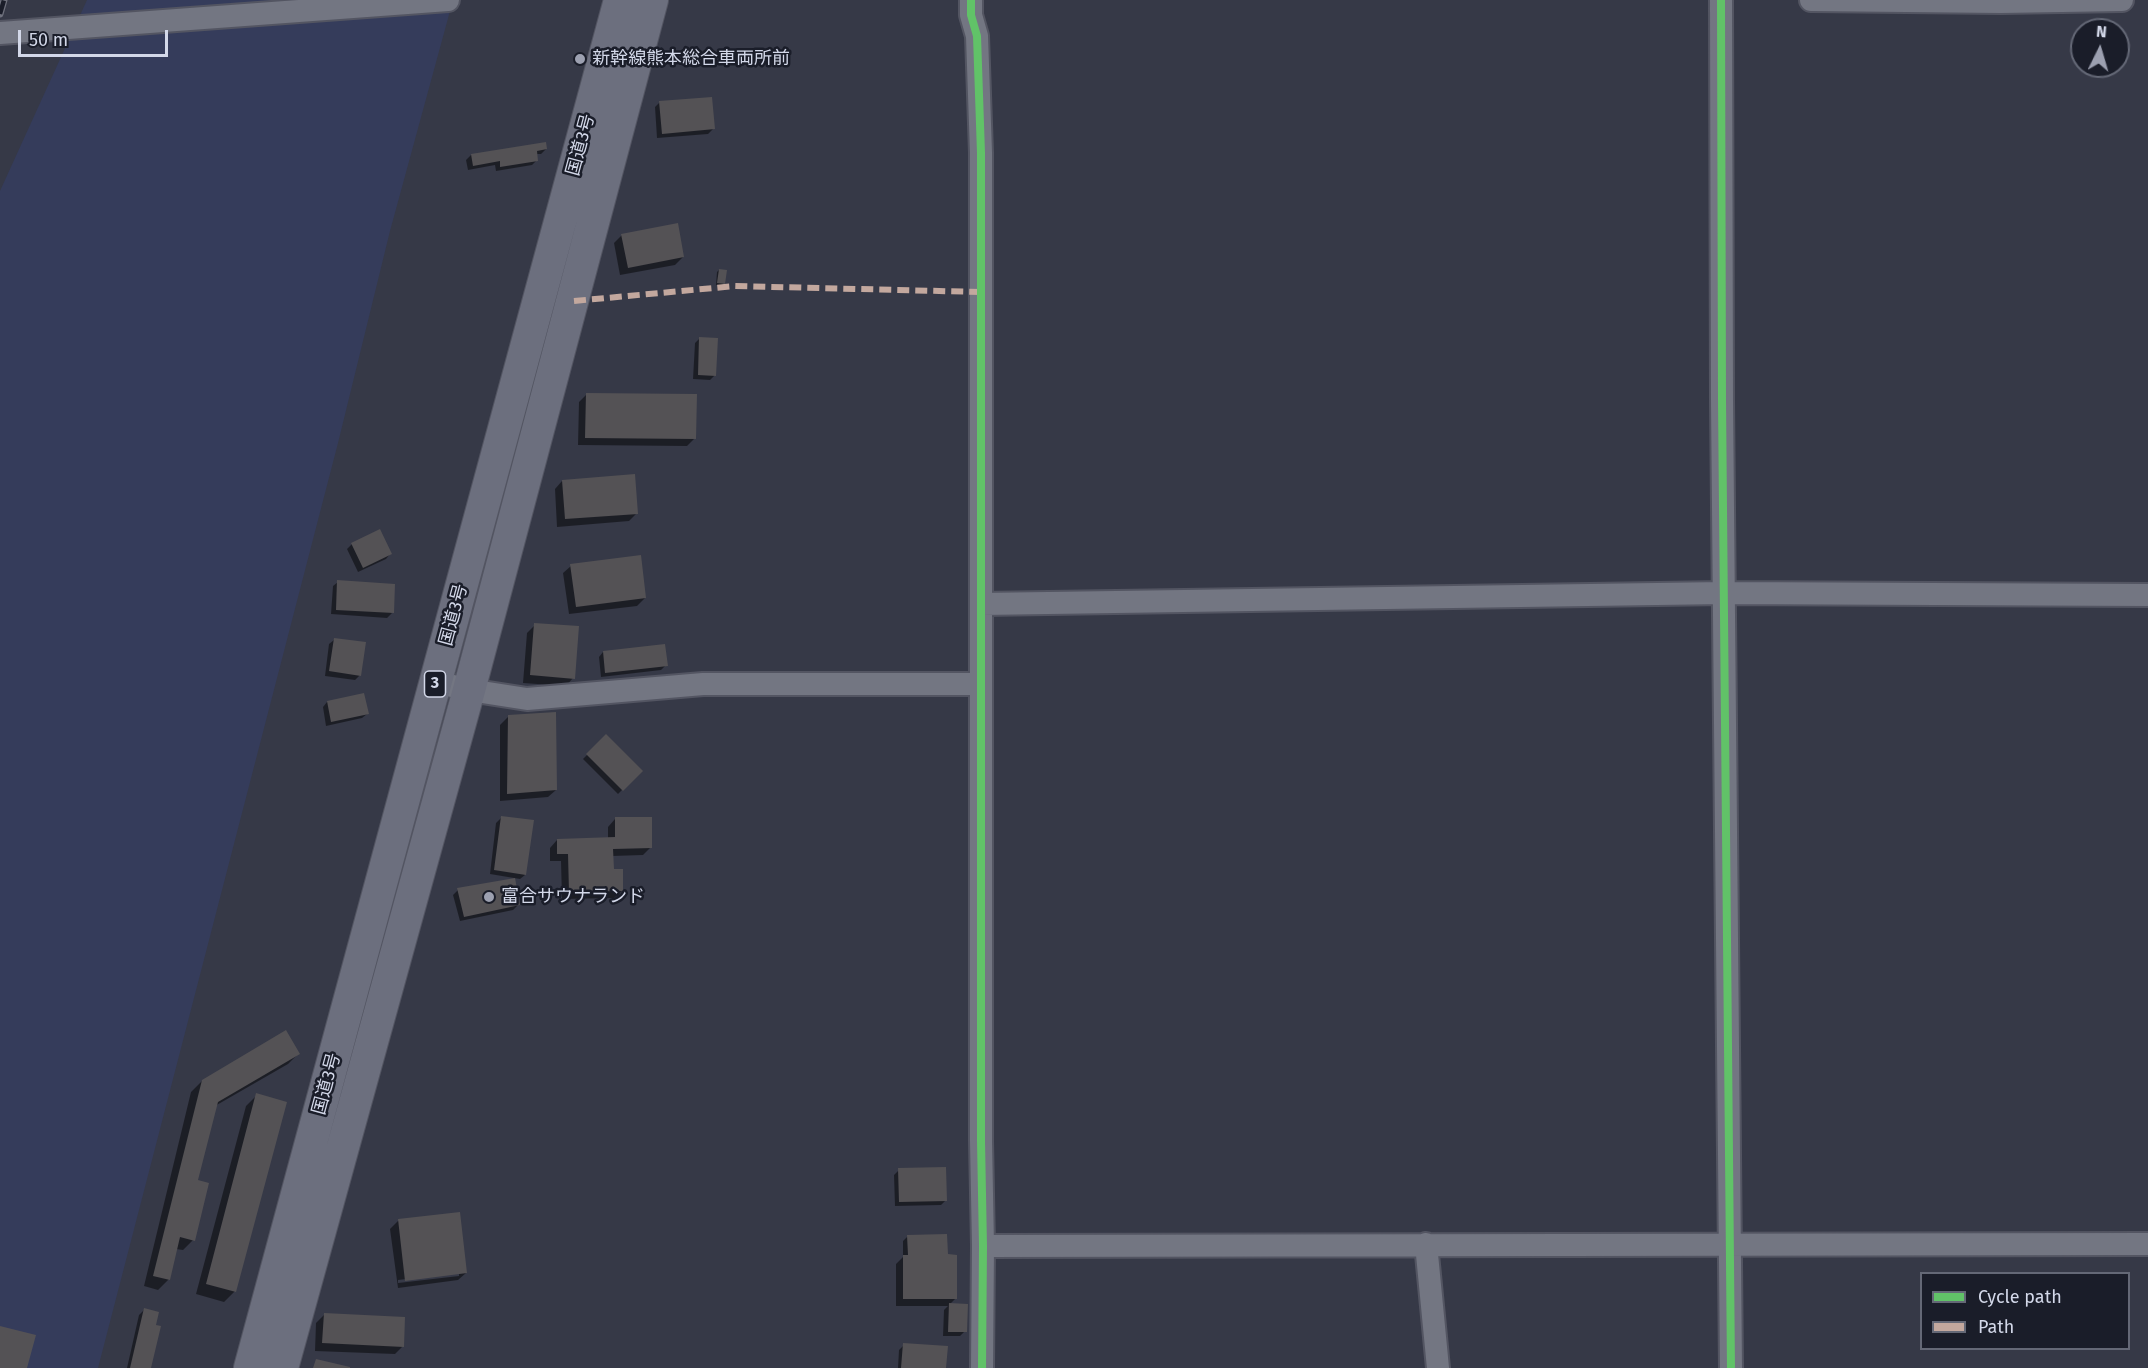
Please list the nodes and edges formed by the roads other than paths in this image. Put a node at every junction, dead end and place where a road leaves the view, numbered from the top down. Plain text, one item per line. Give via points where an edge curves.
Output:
1 (448, 0) edge
2 (620, 0) edge
3 (652, 0) edge
4 (971, 0) edge
5 (1721, 0) edge
6 (1811, 0) edge
7 (2122, 0) edge
8 (0, 33) edge
9 (1724, 593) junction
10 (2148, 595) edge
11 (981, 604) junction
12 (436, 682) junction
13 (981, 684) junction
14 (469, 690) junction
15 (1426, 1244) junction
16 (1729, 1244) junction
17 (2148, 1244) edge
18 (983, 1246) junction
19 (250, 1368) edge
20 (282, 1368) edge
21 (982, 1368) edge
22 (1438, 1368) edge
23 (1731, 1368) edge

1 - 8 street
2 - 12 highway, 国道3号 / 3
3 - 14 highway, 国道3号 / 3
4 - 11 street via 977,36 981,153
5 - 9 street
6 - 7 street
9 - 10 street
9 - 11 street
9 - 16 street
11 - 13 street
12 - 14 street
12 - 19 highway, 国道3号 / 3
13 - 14 street via 703,684 527,699
13 - 18 street
14 - 20 highway, 国道3号 / 3
15 - 16 street
15 - 18 street
15 - 22 street
16 - 17 street
16 - 23 street
18 - 21 street

